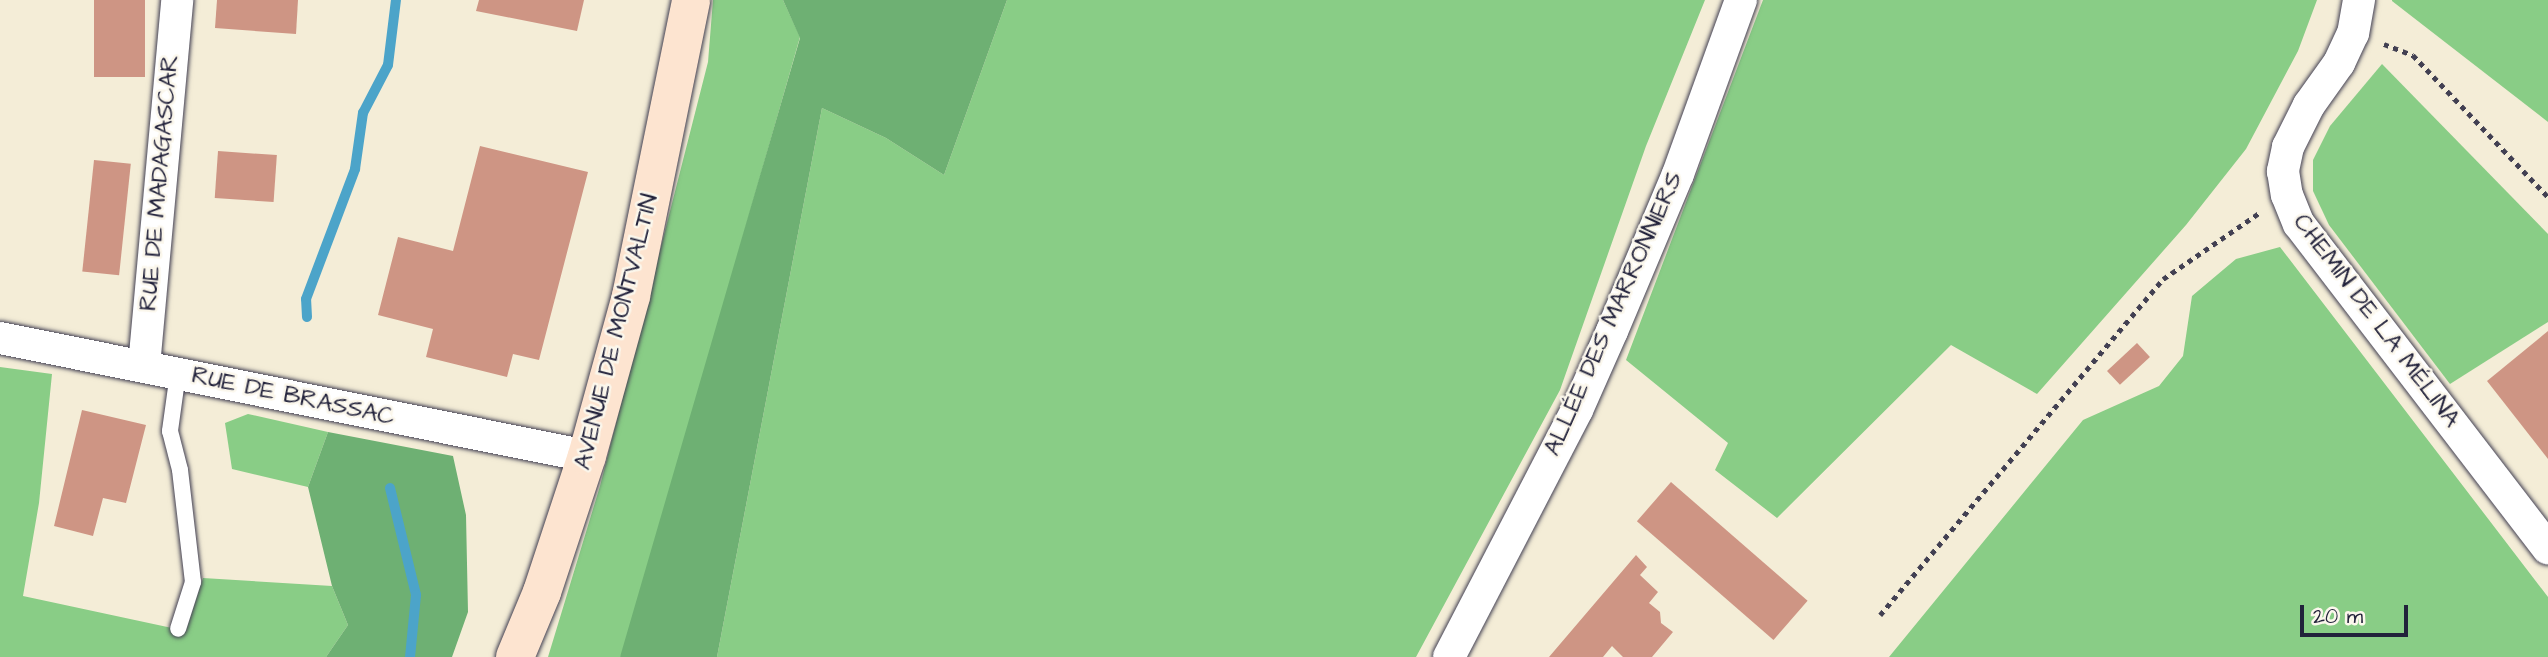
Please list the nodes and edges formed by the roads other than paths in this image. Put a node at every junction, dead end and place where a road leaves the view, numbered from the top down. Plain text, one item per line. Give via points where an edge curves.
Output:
1 (177, 0) edge
2 (691, 0) edge
3 (1741, 0) edge
4 (2359, 0) edge
5 (0, 338) edge
6 (144, 366) junction
7 (178, 373) junction
8 (587, 456) junction
9 (2548, 549) edge
10 (178, 629) dead end
11 (515, 657) edge
12 (1449, 657) edge

1 - 6 street, RUE DE MADAGASCAR
2 - 8 street, AVENUE DE MONTVALTIN via 631,296
3 - 12 street, ALLÉE DES MARRONNIERS via 1678,174 1602,354
4 - 9 street, CHEMIN DE LA MÉLINA via 2353,33 2288,147 2283,171 2287,195 2299,224
5 - 6 street, RUE DE BRASSAC
6 - 7 street, RUE DE BRASSAC
7 - 8 street, RUE DE BRASSAC
7 - 10 lane via 170,431 180,470 193,582
8 - 11 street, AVENUE DE MONTVALTIN

